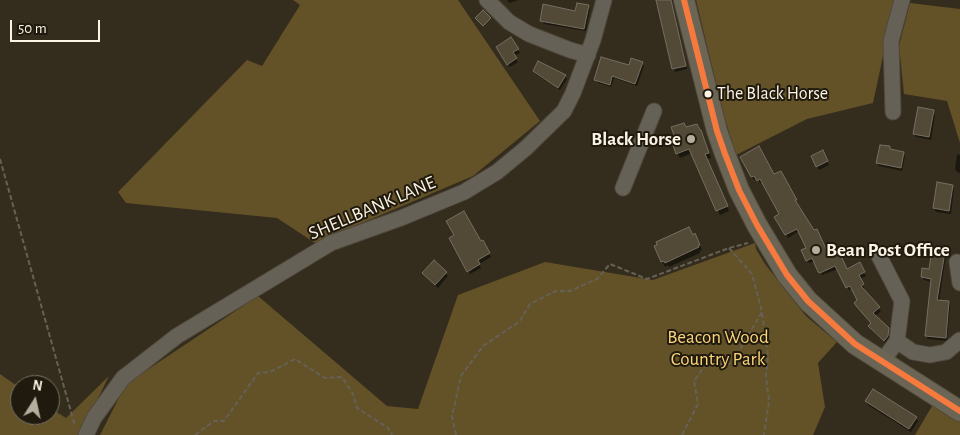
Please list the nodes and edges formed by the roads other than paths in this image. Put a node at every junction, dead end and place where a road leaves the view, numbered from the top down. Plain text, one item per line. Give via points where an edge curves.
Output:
1 (487, 0) edge
2 (604, 0) edge
3 (684, 0) edge
4 (902, 0) edge
5 (588, 55) junction
6 (654, 111) dead end
7 (893, 112) dead end
8 (623, 188) dead end
9 (879, 256) dead end
10 (956, 262) dead end
11 (960, 283) edge
12 (896, 340) junction
13 (960, 340) edge
14 (882, 362) junction
15 (960, 411) edge
16 (86, 435) edge

1 - 5 street via 500,15 526,32
2 - 5 street, SHELLBANK LANE
3 - 14 main road via 718,131 739,190 761,233 808,301 855,344
4 - 7 street via 891,41
5 - 16 street, SHELLBANK LANE via 564,111 497,172 464,192 431,206 332,242 177,336 124,378 94,418
6 - 8 street
9 - 12 street via 902,301
10 - 11 street
12 - 13 street via 913,352 930,355 946,352
12 - 14 street
14 - 15 main road

